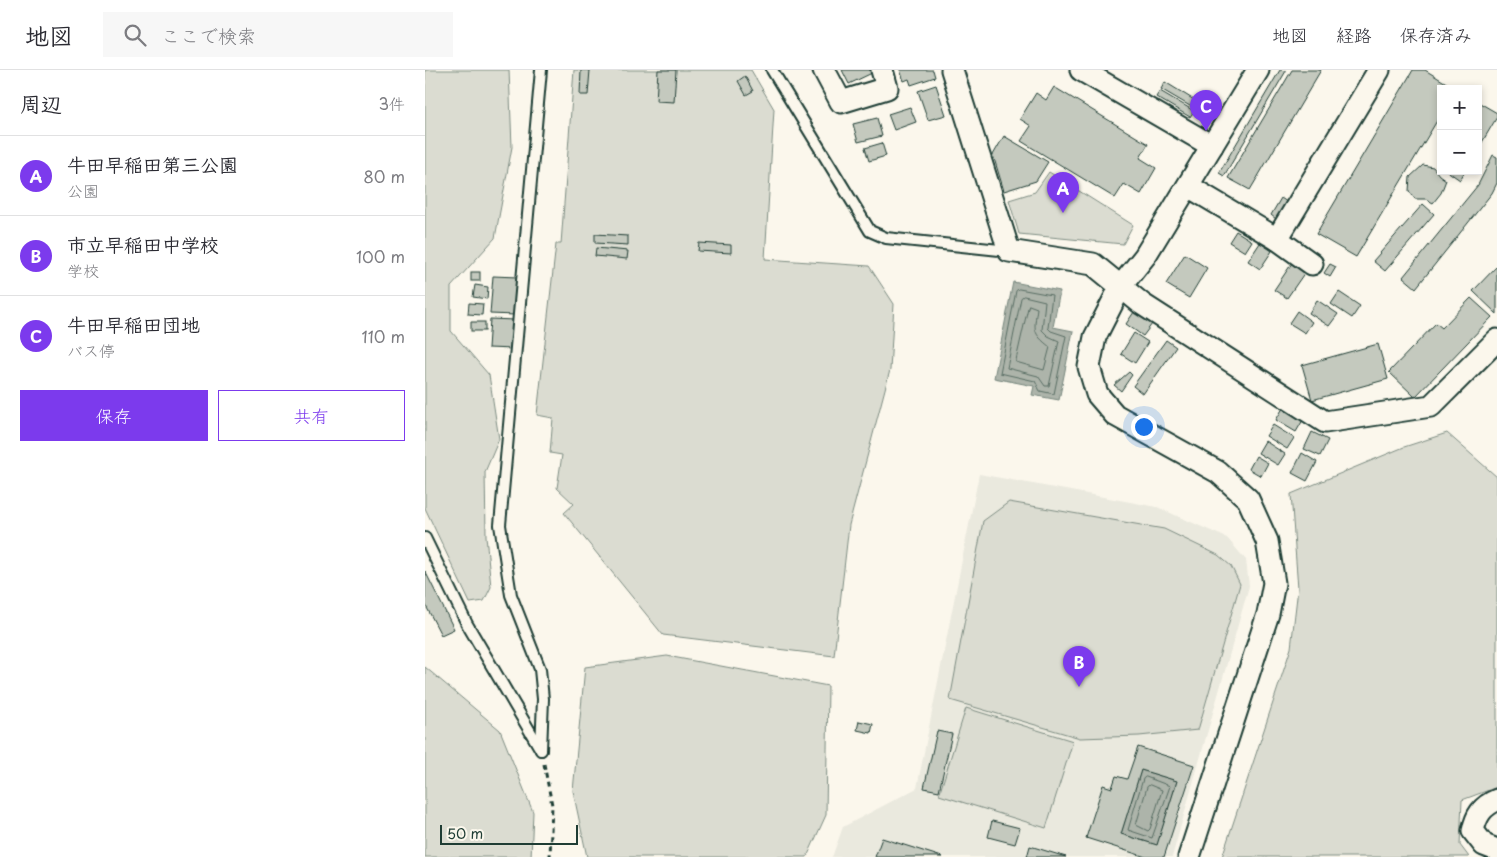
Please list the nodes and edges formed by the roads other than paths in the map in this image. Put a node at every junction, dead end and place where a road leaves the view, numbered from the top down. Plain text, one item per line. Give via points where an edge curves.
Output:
1 (541, 70) edge
2 (772, 70) edge
3 (824, 70) edge
4 (882, 70) edge
5 (952, 70) edge
6 (1081, 70) edge
7 (1258, 70) edge
8 (1379, 70) edge
9 (1212, 146) junction
10 (1188, 186) junction
11 (1277, 239) junction
12 (1009, 251) junction
13 (1312, 264) dead end
14 (1121, 286) junction
15 (1497, 340) edge
16 (425, 538) edge
17 (1497, 800) edge
18 (1497, 850) edge
19 (1189, 857) edge

1 - 16 lane via 500,525 511,595 540,669 543,699 541,750 467,624
2 - 12 lane via 870,231 886,238
3 - 4 street via 841,102 887,88
5 - 12 street
6 - 9 street
7 - 9 street
8 - 11 street
9 - 10 street
10 - 11 street
10 - 14 street via 1145,256
11 - 13 street
12 - 14 street via 1093,264
14 - 15 street via 1143,304 1325,422 1431,406
14 - 19 street via 1095,337 1089,367 1097,394 1115,415 1218,472 1248,499 1267,541 1274,583 1268,614
17 - 18 street via 1476,815 1473,832 1484,845

